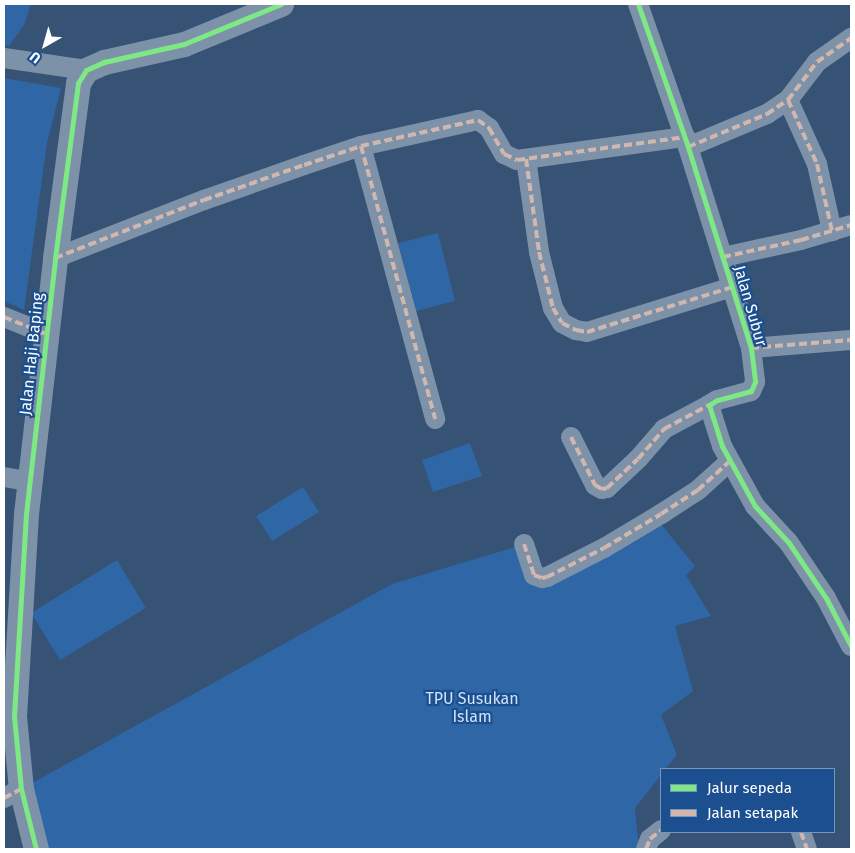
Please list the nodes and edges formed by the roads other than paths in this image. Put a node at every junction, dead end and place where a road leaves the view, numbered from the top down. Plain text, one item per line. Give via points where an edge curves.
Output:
1 (282, 4) edge
2 (638, 4) edge
3 (851, 38) edge
4 (4, 58) edge
5 (86, 70) junction
6 (788, 100) junction
7 (686, 142) junction
8 (361, 146) junction
9 (526, 160) junction
10 (851, 225) edge
11 (832, 231) junction
12 (723, 257) junction
13 (55, 258) junction
14 (732, 287) junction
15 (4, 317) edge
16 (46, 334) junction
17 (851, 340) edge
18 (752, 348) junction
19 (709, 405) junction
20 (435, 419) dead end
21 (571, 437) dead end
22 (729, 462) junction
23 (4, 477) edge
24 (30, 482) junction
25 (524, 544) dead end
26 (851, 646) edge
27 (13, 794) edge
28 (660, 831) edge
29 (801, 833) edge
30 (36, 849) edge
31 (646, 849) edge
32 (807, 849) edge

1 - 5 street via 184,44 104,62
2 - 7 street, Jalan Subur
3 - 6 street via 817,62
4 - 5 street
5 - 13 street, Jalan Haji Baping via 74,100
6 - 7 street via 767,114
6 - 11 street via 817,164
7 - 9 street via 559,153
7 - 12 street, Jalan Subur
8 - 9 street via 478,120 490,128 504,154 510,159
8 - 13 street via 212,197
8 - 20 street
9 - 14 street via 539,252 553,308 562,323 587,332
10 - 11 street
11 - 12 street
12 - 14 street, Jalan Subur
13 - 16 street, Jalan Haji Baping
14 - 18 street, Jalan Subur
15 - 16 street
16 - 24 street, Jalan Haji Baping
17 - 18 street
18 - 19 street, Jalan Subur via 755,382 751,390
19 - 21 street, Jalan Subur via 664,429 607,488 595,486
19 - 22 street
22 - 25 street via 698,490 662,514 604,548 542,578 534,575
22 - 26 street via 755,506 789,543 826,598
23 - 24 street
24 - 27 street, Jalan Haji Baping via 14,716
27 - 30 street, Jalan Haji Baping
28 - 31 street via 650,839
29 - 32 street

